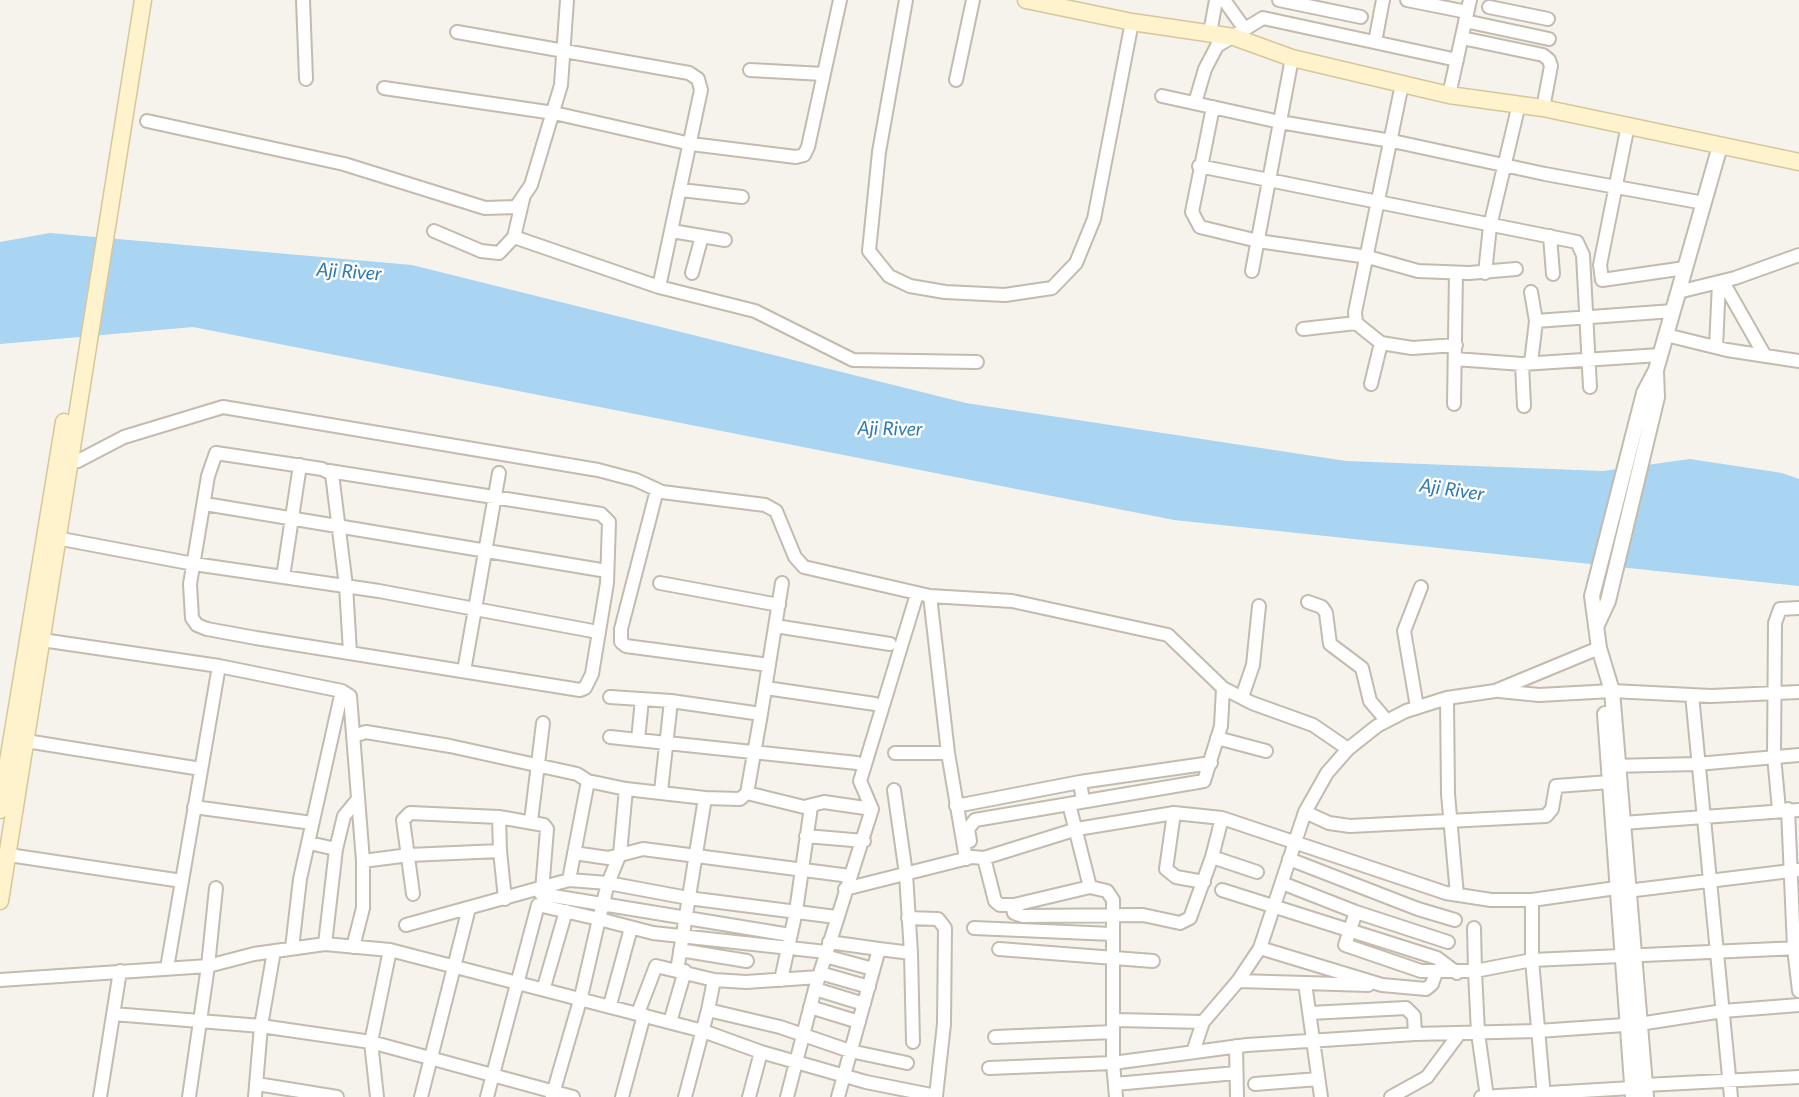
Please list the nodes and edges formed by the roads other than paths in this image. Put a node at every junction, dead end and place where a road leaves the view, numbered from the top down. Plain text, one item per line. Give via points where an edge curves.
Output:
1 (133, 0) edge
2 (143, 0) edge
3 (303, 0) edge
4 (567, 0) edge
5 (840, 0) edge
6 (906, 0) edge
7 (973, 0) edge
8 (1026, 0) edge
9 (1216, 0) edge
10 (1224, 0) edge
11 (1279, 0) edge
12 (1383, 0) edge
13 (1406, 0) edge
14 (1490, 4) edge
15 (1467, 11) edge
16 (1361, 17) dead end
17 (1548, 19) dead end
18 (1139, 23) junction
19 (1484, 25) junction
20 (457, 32) dead end
21 (1210, 33) junction
22 (1239, 33) junction
23 (1462, 38) junction
24 (1549, 39) dead end
25 (1480, 41) junction
26 (1375, 42) junction
27 (566, 50) junction
28 (1293, 58) junction
29 (1457, 60) junction
30 (750, 70) dead end
31 (823, 74) junction
32 (306, 79) dead end
33 (956, 80) dead end
34 (1402, 84) junction
35 (123, 87) junction
36 (384, 88) dead end
37 (1449, 95) junction
38 (1163, 96) dead end
39 (1195, 103) junction
40 (1519, 104) junction
41 (1213, 107) junction
42 (1543, 108) junction
43 (554, 113) junction
44 (146, 121) dead end
45 (1280, 122) junction
46 (1628, 125) junction
47 (1392, 141) junction
48 (691, 144) junction
49 (1720, 146) junction
50 (1799, 162) edge
51 (1503, 165) junction
52 (1199, 166) junction
53 (1269, 177) junction
54 (1618, 185) junction
55 (681, 190) junction
56 (742, 197) dead end
57 (523, 199) junction
58 (1704, 202) junction
59 (1378, 204) junction
60 (1490, 226) junction
61 (434, 231) dead end
62 (672, 231) junction
63 (702, 236) junction
64 (1550, 236) junction
65 (514, 237) junction
66 (725, 240) dead end
67 (1258, 241) junction
68 (1799, 255) edge
69 (1368, 257) junction
70 (1685, 268) junction
71 (1516, 269) dead end
72 (1252, 271) dead end
73 (1456, 273) junction
74 (1485, 273) junction
75 (692, 274) dead end
76 (1553, 274) dead end
77 (1602, 280) junction
78 (1721, 282) junction
79 (1583, 283) junction
80 (659, 286) junction
81 (1531, 292) dead end
82 (1678, 292) junction
83 (1673, 311) junction
84 (1586, 319) junction
85 (1536, 321) junction
86 (1356, 323) junction
87 (1303, 329) dead end
88 (1666, 335) junction
89 (1381, 343) junction
90 (1456, 345) junction
91 (1716, 347) junction
92 (1660, 355) junction
93 (1765, 356) junction
94 (1455, 359) junction
95 (1588, 361) junction
96 (1799, 361) edge
97 (977, 362) dead end
98 (1526, 363) junction
99 (1371, 384) dead end
100 (1590, 387) dead end
101 (1650, 395) junction
102 (1454, 404) dead end
103 (1524, 406) dead end
104 (63, 462) junction
105 (300, 465) junction
106 (329, 471) junction
107 (499, 472) dead end
108 (657, 490) junction
109 (495, 499) junction
110 (205, 504) junction
111 (292, 520) junction
112 (337, 527) junction
113 (51, 537) junction
114 (486, 549) junction
115 (194, 564) junction
116 (607, 571) junction
117 (283, 577) junction
118 (660, 583) dead end
119 (782, 583) dead end
120 (346, 586) junction
121 (1421, 587) dead end
122 (923, 595) junction
123 (1308, 601) dead end
124 (779, 605) junction
125 (1259, 606) dead end
126 (1799, 608) edge
127 (476, 610) junction
128 (775, 626) junction
129 (1596, 628) junction
130 (598, 632) junction
131 (43, 640) junction
132 (890, 644) dead end
133 (1599, 649) junction
134 (350, 652) junction
135 (32, 656) junction
136 (769, 665) junction
137 (219, 666) junction
138 (464, 671) junction
139 (766, 688) junction
140 (1223, 688) junction
141 (342, 691) junction
142 (1495, 691) junction
143 (1607, 692) junction
144 (1799, 692) edge
145 (1773, 694) junction
146 (1692, 695) junction
147 (610, 697) dead end
148 (1242, 697) junction
149 (1447, 698) junction
150 (642, 699) junction
151 (671, 701) junction
152 (875, 704) dead end
153 (1417, 708) junction
154 (761, 714) junction
155 (1387, 721) junction
156 (543, 723) dead end
157 (353, 736) junction
158 (610, 737) dead end
159 (1217, 738) junction
160 (638, 740) junction
161 (26, 741) junction
162 (666, 742) junction
163 (1348, 749) junction
164 (755, 751) junction
165 (1266, 751) dead end
166 (895, 753) dead end
167 (948, 753) junction
168 (1799, 755) edge
169 (1774, 756) junction
170 (857, 763) dead end
171 (1211, 763) junction
172 (1697, 764) junction
173 (537, 766) junction
174 (1614, 766) junction
175 (201, 769) junction
176 (588, 781) junction
177 (1080, 782) junction
178 (1610, 782) junction
179 (626, 789) junction
180 (894, 790) dead end
181 (661, 791) junction
182 (747, 793) junction
183 (705, 798) junction
184 (358, 799) junction
185 (1083, 801) junction
186 (1069, 804) junction
187 (956, 806) junction
188 (194, 807) junction
189 (811, 807) junction
190 (872, 809) junction
191 (1789, 809) edge
192 (0, 810) edge
193 (1305, 812) junction
194 (1174, 813) junction
195 (1704, 816) junction
196 (499, 817) junction
197 (1222, 818) junction
198 (1450, 819) junction
199 (531, 821) junction
200 (312, 823) junction
201 (1623, 823) junction
202 (1077, 829) junction
203 (806, 836) junction
204 (864, 841) junction
205 (1294, 842) junction
206 (309, 843) junction
207 (336, 849) junction
208 (500, 851) junction
209 (574, 853) junction
210 (620, 854) junction
211 (9, 855) junction
212 (409, 855) junction
213 (695, 855) junction
214 (1212, 857) junction
215 (974, 858) junction
216 (1289, 859) junction
217 (363, 861) junction
218 (802, 868) junction
219 (1795, 871) edge
220 (1257, 872) dead end
221 (906, 874) junction
222 (850, 876) junction
223 (2, 877) edge
224 (569, 880) junction
225 (182, 881) junction
226 (1710, 881) junction
227 (1204, 882) junction
228 (608, 883) junction
229 (1282, 883) junction
230 (1090, 887) junction
231 (216, 888) dead end
232 (845, 889) junction
233 (1222, 890) dead end
234 (1621, 890) junction
235 (413, 894) dead end
236 (541, 894) junction
237 (1457, 895) junction
238 (0, 897) edge
239 (688, 898) junction
240 (505, 900) junction
241 (1532, 900) junction
242 (1012, 905) junction
243 (1276, 905) junction
244 (469, 908) junction
245 (566, 911) junction
246 (796, 911) junction
247 (1796, 911) edge
248 (600, 912) junction
249 (1356, 912) junction
250 (836, 917) junction
251 (1112, 917) junction
252 (685, 918) junction
253 (908, 918) junction
254 (1455, 920) dead end
255 (406, 925) dead end
256 (631, 928) junction
257 (974, 928) dead end
258 (1474, 928) dead end
259 (1349, 930) junction
260 (1112, 933) junction
261 (682, 936) junction
262 (789, 941) junction
263 (1448, 942) dead end
264 (325, 944) junction
265 (1345, 945) junction
266 (353, 947) junction
267 (292, 948) junction
268 (1260, 948) junction
269 (1796, 948) edge
270 (390, 950) junction
271 (680, 950) junction
272 (827, 950) junction
273 (879, 950) junction
274 (999, 950) dead end
275 (1717, 950) junction
276 (274, 951) junction
277 (911, 953) junction
278 (1627, 955) junction
279 (1111, 956) junction
280 (1532, 960) junction
281 (747, 961) dead end
282 (1153, 961) dead end
283 (208, 966) junction
284 (167, 968) junction
285 (456, 969) junction
286 (873, 969) junction
287 (1338, 970) junction
288 (120, 971) junction
289 (681, 971) junction
290 (1475, 971) junction
291 (1436, 972) junction
292 (1457, 973) junction
293 (0, 980) edge
294 (714, 980) junction
295 (781, 980) junction
296 (818, 980) junction
297 (1238, 981) junction
298 (1305, 983) junction
299 (1334, 984) junction
300 (1799, 984) edge
301 (516, 985) junction
302 (1382, 985) junction
303 (869, 986) junction
304 (544, 987) junction
305 (1799, 991) edge
306 (581, 997) junction
307 (864, 1004) junction
308 (610, 1005) junction
309 (1799, 1005) edge
310 (810, 1007) junction
311 (708, 1010) junction
312 (1723, 1011) junction
313 (1310, 1013) junction
314 (113, 1014) junction
315 (641, 1014) junction
316 (1113, 1017) junction
317 (201, 1021) junction
318 (670, 1022) junction
319 (859, 1022) junction
320 (1203, 1022) junction
321 (1633, 1024) junction
322 (261, 1026) junction
323 (703, 1031) junction
324 (1538, 1031) junction
325 (1113, 1032) junction
326 (1478, 1033) junction
327 (1415, 1034) junction
328 (1459, 1034) junction
329 (802, 1035) junction
330 (995, 1037) dead end
331 (371, 1042) junction
332 (913, 1042) dead end
333 (1313, 1042) junction
334 (1236, 1045) junction
335 (850, 1051) junction
336 (761, 1052) junction
337 (1193, 1052) junction
338 (432, 1057) junction
339 (795, 1061) junction
340 (907, 1063) dead end
341 (1113, 1063) junction
342 (989, 1068) dead end
343 (1236, 1073) junction
344 (493, 1075) junction
345 (844, 1075) junction
346 (1799, 1077) edge
347 (1318, 1079) junction
348 (1730, 1081) junction
349 (1255, 1084) dead end
350 (256, 1090) edge
351 (1115, 1090) edge
352 (1639, 1092) edge
353 (302, 1094) edge
354 (553, 1094) edge
355 (1544, 1096) edge
356 (100, 1097) edge
357 (189, 1097) edge
358 (337, 1097) edge
359 (377, 1097) edge
360 (421, 1097) edge
361 (487, 1097) edge
362 (573, 1097) edge
363 (622, 1097) edge
364 (685, 1097) edge
365 (749, 1097) edge
366 (787, 1097) edge
367 (838, 1097) edge
368 (937, 1097) edge
369 (1231, 1097) edge
370 (1237, 1097) edge
371 (1321, 1097) edge
372 (1391, 1097) edge
373 (1485, 1097) edge
374 (1731, 1097) edge

1 - 35 main road
2 - 35 main road
3 - 32 street
4 - 27 street
5 - 31 street
6 - 18 street via 879,152 869,251 889,276 911,286 945,292 1005,295 1052,288 1076,263 1094,219
7 - 33 street
8 - 18 main road
9 - 21 street
10 - 22 street
11 - 16 street
12 - 26 street
13 - 15 street
14 - 17 street
14 - 19 street
15 - 19 street
15 - 23 street
18 - 21 main road
19 - 24 street
19 - 25 street
20 - 27 street
21 - 22 main road
22 - 26 street via 1263,18
22 - 28 main road
22 - 39 street via 1217,46 1210,57
23 - 25 street
23 - 29 street
25 - 42 street via 1549,60
26 - 29 street
27 - 43 street
27 - 48 street via 689,73 698,79 701,90
28 - 34 main road
28 - 45 street
29 - 37 street
30 - 31 street
31 - 48 street via 804,155
34 - 37 main road
34 - 47 street
35 - 104 main road
36 - 43 street
37 - 40 main road
38 - 39 street
39 - 41 street
40 - 42 main road
40 - 51 street
41 - 45 street
41 - 52 street
42 - 46 main road
43 - 48 street
43 - 57 street
44 - 57 street via 344,164 485,208 509,209
45 - 47 street
45 - 53 street
46 - 49 main road
46 - 54 street
47 - 51 street
47 - 59 street
48 - 55 street
49 - 50 main road
49 - 58 street
51 - 54 street
51 - 60 street
52 - 53 street
52 - 67 street via 1194,220 1200,227
53 - 59 street
53 - 67 street
54 - 58 street
54 - 77 street via 1600,265
55 - 56 street
55 - 62 street
57 - 65 street
58 - 70 street
59 - 60 street
59 - 69 street
60 - 64 street
60 - 74 street
61 - 65 street via 490,254 499,253
62 - 63 street
62 - 80 street
63 - 66 street
63 - 75 street
64 - 76 street
64 - 79 street via 1570,239 1582,248
65 - 80 street
67 - 69 street
67 - 72 street
68 - 78 street
69 - 73 street via 1404,268
69 - 86 street
70 - 77 street
70 - 82 street
71 - 74 street
73 - 74 street
73 - 90 street
77 - 79 street
78 - 82 street
78 - 91 street
78 - 93 street
79 - 84 street
80 - 97 street via 755,311 853,360
81 - 85 street
82 - 83 street
83 - 84 street
83 - 88 street
84 - 85 street
84 - 95 street
85 - 98 street
86 - 87 street
86 - 89 street
88 - 91 street
88 - 92 street
89 - 90 street via 1412,348
89 - 99 street
90 - 94 street
91 - 93 street
92 - 95 street
92 - 101 street
93 - 96 street
94 - 98 street
94 - 102 street
95 - 98 street
95 - 100 street
98 - 103 street
101 - 129 street via 1608,601
101 - 129 street via 1592,596
104 - 108 street via 124,437 223,407 598,470
104 - 113 main road
105 - 106 street
105 - 110 street via 216,453
105 - 111 street
106 - 109 street
106 - 112 street via 336,484
107 - 109 street
108 - 122 street via 765,505 776,511 795,557 804,567
108 - 136 street via 621,642
109 - 114 street
109 - 116 street via 606,516 610,529
110 - 111 street
110 - 115 street
111 - 112 street
111 - 117 street
112 - 114 street
112 - 120 street
113 - 115 street
113 - 131 main road
113 - 135 main road
114 - 116 street
114 - 127 street
115 - 117 street
115 - 134 street via 189,604 197,625
116 - 130 street
117 - 120 street
118 - 124 street
119 - 124 street
120 - 127 street
120 - 134 street
121 - 153 street via 1404,631
122 - 140 street via 1012,601 1161,632
122 - 167 street
122 - 190 street via 860,781
123 - 155 street via 1326,612 1330,644 1362,668 1370,701
124 - 128 street
125 - 148 street via 1253,665
126 - 145 street via 1780,609 1776,616
127 - 130 street
127 - 138 street
128 - 132 street
128 - 136 street
129 - 133 street
130 - 138 street via 592,674 580,690
131 - 135 main road
131 - 137 street
133 - 142 street
133 - 143 street
134 - 138 street
135 - 161 main road
135 - 192 main road
136 - 139 street
137 - 141 street
137 - 175 street
139 - 152 street
139 - 154 street
140 - 148 street
140 - 159 street
141 - 157 street via 350,696
141 - 200 street
142 - 143 street via 1539,695
142 - 149 street
143 - 146 street
143 - 174 street
144 - 145 street
145 - 146 street
145 - 169 street
146 - 172 street
147 - 150 street
148 - 163 street via 1313,725
149 - 153 street
149 - 198 street
150 - 151 street
150 - 160 street
151 - 154 street
151 - 162 street
153 - 155 street
154 - 164 street
155 - 163 street
156 - 173 street
157 - 173 street via 366,732
157 - 184 street
158 - 160 street
159 - 165 street
159 - 171 street
160 - 162 street
161 - 175 street
161 - 211 main road
162 - 164 street
162 - 181 street
163 - 193 street via 1327,773
164 - 170 street
164 - 182 street
166 - 167 street
167 - 187 street
168 - 169 street
169 - 172 street
169 - 191 street
171 - 177 street
171 - 185 street via 1200,783
172 - 174 street
172 - 195 street
173 - 176 street via 577,774
173 - 199 street
174 - 178 street
174 - 201 street
175 - 188 street
176 - 179 street
176 - 209 street
177 - 185 street
177 - 187 street
178 - 198 street via 1556,786 1546,816
178 - 234 street
179 - 181 street
179 - 210 street
180 - 221 street
181 - 183 street
182 - 183 street via 740,799
182 - 189 street
183 - 213 street
184 - 207 street via 346,812
184 - 217 street
185 - 186 street
186 - 202 street
186 - 215 street via 975,820 968,828
187 - 215 street
188 - 200 street
188 - 225 street
189 - 190 street via 824,802
189 - 203 street
190 - 204 street
191 - 195 street
191 - 219 street
193 - 198 street via 1350,826
193 - 205 street
194 - 197 street
194 - 202 street
194 - 227 street via 1166,869 1175,877
195 - 201 street
195 - 226 street
196 - 199 street
196 - 208 street
196 - 212 street via 406,814
197 - 205 street
197 - 214 street
198 - 237 street
199 - 236 street via 547,829
200 - 206 street
201 - 234 street
202 - 215 street
202 - 230 street
203 - 204 street
203 - 218 street
204 - 222 street
205 - 216 street
205 - 237 street
206 - 207 street
206 - 267 street
207 - 264 street
208 - 212 street
208 - 240 street
209 - 210 street via 608,858
209 - 224 street
210 - 213 street via 643,849
210 - 228 street
211 - 223 main road
211 - 225 street
212 - 217 street
212 - 235 street
213 - 218 street
213 - 239 street
214 - 220 street
214 - 227 street
215 - 221 street
215 - 242 street via 995,901
216 - 229 street
216 - 254 street
217 - 266 street via 363,908
218 - 222 street
218 - 246 street
219 - 226 street
219 - 247 street
221 - 232 street
221 - 253 street
222 - 232 street
223 - 238 main road
224 - 228 street
224 - 236 street
225 - 284 street
226 - 234 street
226 - 275 street
227 - 251 street via 1186,922 1143,915
228 - 239 street
228 - 248 street
229 - 243 street
229 - 249 street
230 - 242 street
230 - 251 street via 1111,895
231 - 283 street
232 - 250 street
233 - 243 street
234 - 241 street
234 - 278 street
236 - 240 street
236 - 245 street
236 - 248 street
236 - 301 street
237 - 241 street
239 - 246 street
239 - 252 street
240 - 244 street
241 - 280 street
242 - 251 street via 1014,913 1023,916
243 - 259 street
243 - 268 street
244 - 255 street
244 - 285 street
245 - 248 street
245 - 304 street
246 - 250 street
246 - 262 street
247 - 269 street
248 - 252 street
248 - 256 street
248 - 306 street
249 - 259 street
249 - 263 street
250 - 272 street
251 - 260 street
252 - 261 street
252 - 262 street
253 - 277 street
253 - 368 street via 938,919 945,928 944,1024
256 - 261 street
256 - 308 street
257 - 260 street
258 - 290 street
259 - 265 street
259 - 292 street via 1437,958
260 - 279 street
261 - 262 street
261 - 271 street
262 - 272 street
262 - 295 street
264 - 266 street
264 - 267 street
265 - 287 street
265 - 291 street
266 - 270 street
267 - 276 street
268 - 287 street
268 - 297 street
269 - 275 street
269 - 300 street
270 - 285 street
270 - 331 street
271 - 281 street
271 - 289 street
272 - 273 street
272 - 286 street
272 - 296 street
273 - 277 street
273 - 286 street
274 - 279 street
275 - 278 street
275 - 312 street
276 - 283 street
276 - 322 street
277 - 332 street
278 - 280 street
278 - 321 street
279 - 282 street
279 - 316 street
280 - 290 street
280 - 324 street
283 - 284 street
283 - 317 street
284 - 288 street
285 - 301 street
285 - 338 street
286 - 303 street
287 - 299 street
287 - 302 street
288 - 293 street
288 - 314 street
289 - 294 street
289 - 315 street via 661,966 652,970
289 - 318 street
290 - 292 street
290 - 326 street
291 - 292 street
291 - 302 street via 1426,989
294 - 295 street
294 - 311 street
295 - 296 street
296 - 303 street
296 - 307 street
296 - 310 street
297 - 298 street
297 - 320 street
298 - 299 street
298 - 313 street
299 - 302 street
300 - 305 street
301 - 304 street
301 - 344 street
303 - 307 street
304 - 306 street
306 - 308 street
306 - 354 street
307 - 319 street
308 - 315 street
309 - 312 street
310 - 319 street
310 - 329 street
311 - 323 street
311 - 329 street
312 - 321 street
312 - 348 street
313 - 327 street via 1406,1008 1413,1016
313 - 333 street
314 - 317 street
314 - 356 street
315 - 318 street
315 - 363 street
316 - 320 street
316 - 325 street
317 - 322 street
317 - 357 street
318 - 323 street
319 - 335 street
320 - 337 street
321 - 324 street
321 - 352 street
322 - 331 street
322 - 350 street
323 - 336 street
323 - 364 street
324 - 326 street
324 - 355 street
325 - 330 street
325 - 341 street
326 - 328 street
326 - 373 street
327 - 328 street
327 - 333 street
328 - 372 street via 1427,1077
329 - 335 street
329 - 339 street
331 - 338 street
331 - 359 street
333 - 334 street
333 - 347 street
334 - 337 street
334 - 343 street
335 - 340 street
335 - 345 street
336 - 339 street
336 - 365 street
337 - 341 street
338 - 344 street
338 - 360 street
339 - 345 street
339 - 366 street
341 - 342 street
341 - 351 street
343 - 351 street
343 - 370 street
344 - 354 street
344 - 361 street
345 - 367 street
345 - 368 street
346 - 348 street
347 - 349 street
347 - 371 street
348 - 352 street
348 - 374 street
350 - 353 street
352 - 355 street
353 - 358 street
354 - 362 street
355 - 373 street
369 - 370 street

